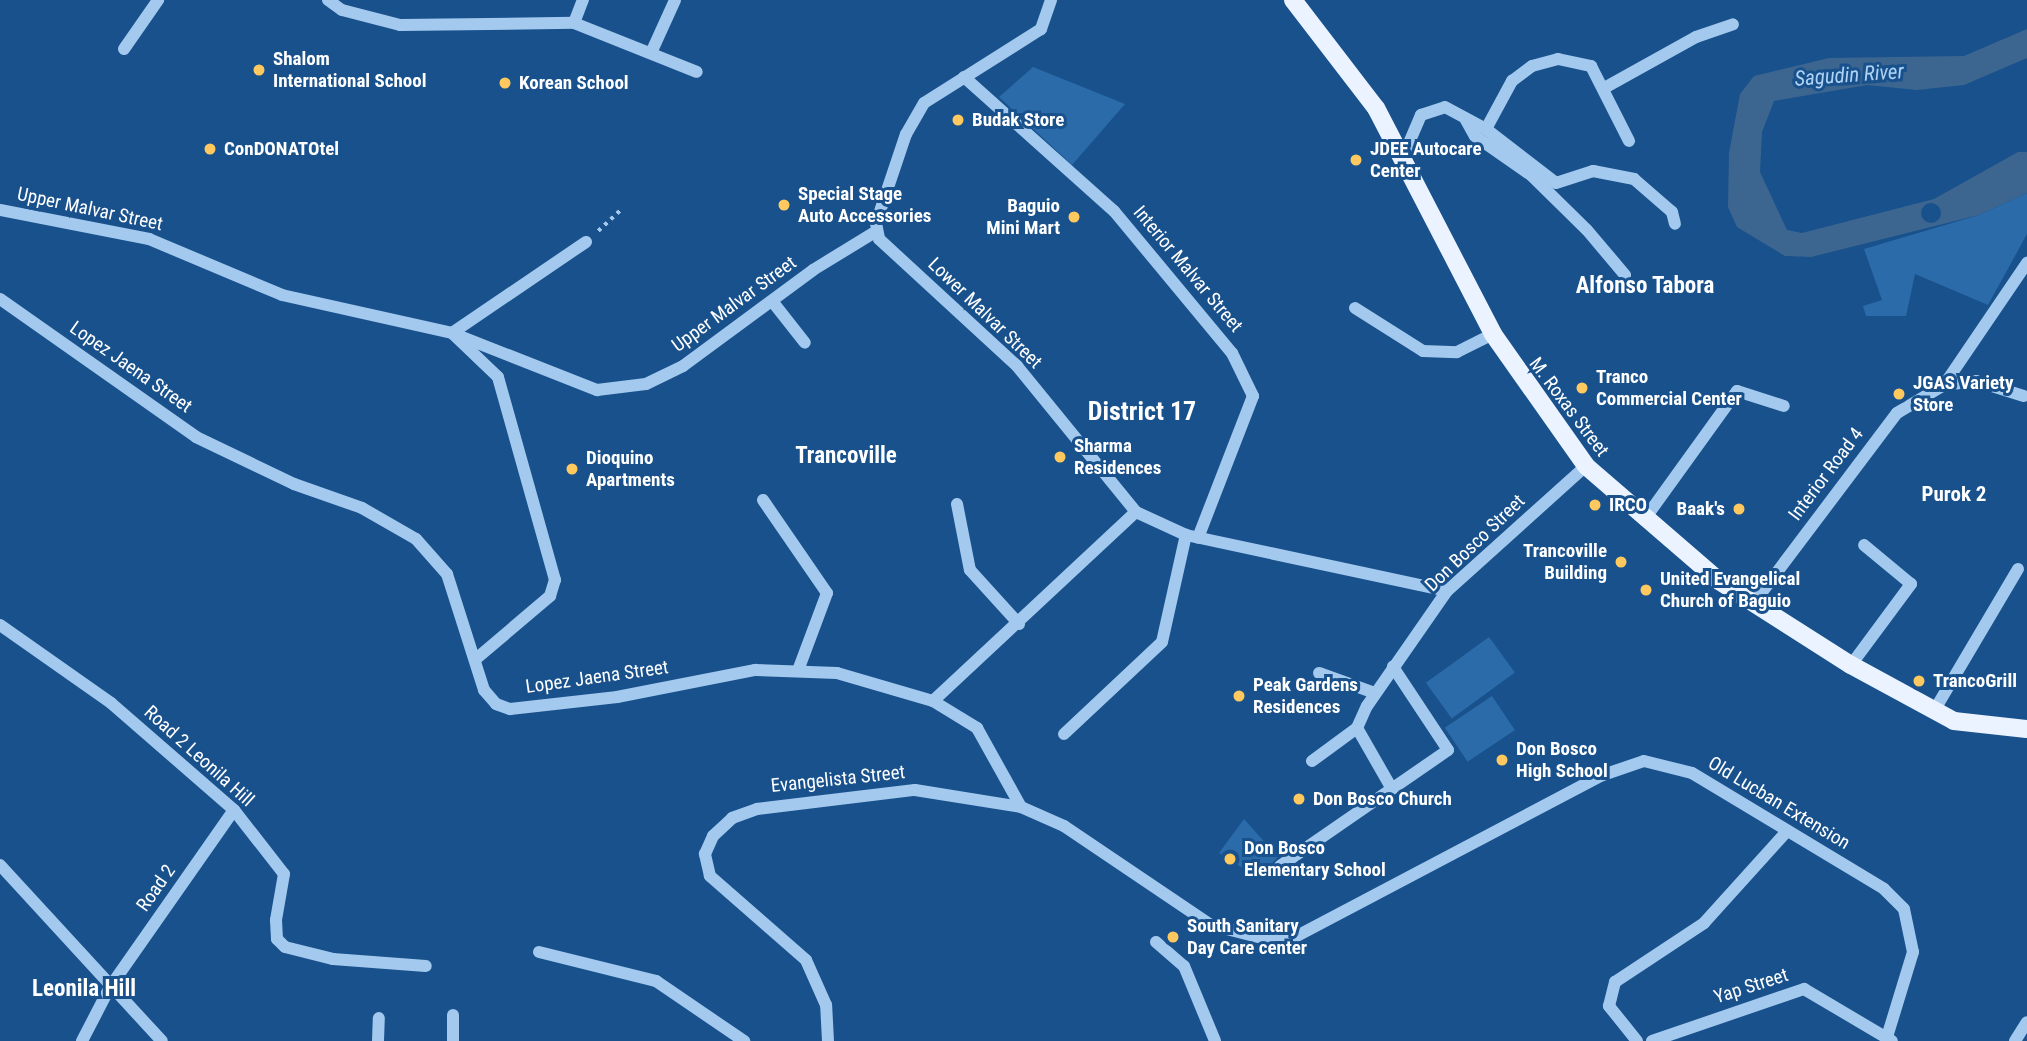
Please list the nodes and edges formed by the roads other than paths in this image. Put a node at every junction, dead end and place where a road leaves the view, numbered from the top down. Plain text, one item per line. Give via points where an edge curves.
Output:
1 (158, 0) edge
2 (328, 0) edge
3 (583, 0) edge
4 (675, 0) edge
5 (1051, 0) edge
6 (1293, 0) edge
7 (344, 5) edge
8 (574, 23) junction
9 (1733, 24) dead end
10 (124, 49) dead end
11 (651, 53) junction
12 (697, 72) dead end
13 (964, 77) junction
14 (1606, 87) junction
15 (1465, 119) junction
16 (1486, 129) junction
17 (1629, 141) dead end
18 (1403, 157) junction
19 (0, 209) edge
20 (1675, 224) dead end
21 (875, 232) junction
22 (586, 242) road end
23 (2027, 263) edge
24 (1625, 275) dead end
25 (0, 299) edge
26 (772, 302) junction
27 (1355, 308) dead end
28 (452, 333) junction
29 (1493, 334) junction
30 (805, 343) dead end
31 (1944, 384) junction
32 (2024, 396) dead end
33 (1784, 406) dead end
34 (1586, 466) junction
35 (763, 500) dead end
36 (957, 504) dead end
37 (1136, 512) junction
38 (1644, 520) junction
39 (1192, 537) junction
40 (1864, 545) dead end
41 (2018, 569) dead end
42 (1447, 591) junction
43 (1753, 604) junction
44 (1019, 624) junction
45 (0, 625) edge
46 (477, 658) junction
47 (1851, 664) junction
48 (1393, 667) junction
49 (799, 668) junction
50 (1319, 673) dead end
51 (1376, 693) junction
52 (933, 701) junction
53 (1934, 711) junction
54 (1357, 729) junction
55 (2027, 729) edge
56 (1064, 734) dead end
57 (1311, 761) dead end
58 (1392, 789) junction
59 (1021, 807) junction
60 (234, 810) junction
61 (1787, 831) junction
62 (0, 865) edge
63 (1280, 866) dead end
64 (1156, 942) dead end
65 (539, 952) dead end
66 (426, 966) dead end
67 (110, 987) junction
68 (453, 1015) dead end
69 (379, 1018) dead end
70 (2027, 1022) edge
71 (2027, 1035) edge
72 (1890, 1039) edge
73 (82, 1041) edge
74 (162, 1041) edge
75 (378, 1041) edge
76 (453, 1041) edge
77 (744, 1041) edge
78 (828, 1041) edge
79 (1215, 1041) edge
80 (1637, 1041) edge
81 (1652, 1041) edge
82 (2015, 1041) edge
83 (2026, 1041) edge

1 - 10 street
2 - 7 street
3 - 8 street
4 - 11 street
5 - 13 street via 1041,29
6 - 18 main road, M. Roxas Street via 1376,108
7 - 8 street via 400,25
8 - 11 street
9 - 14 street via 1696,37
11 - 12 street
13 - 21 street via 924,103 906,134
13 - 39 street, Interior Malvar Street via 1114,211 1232,353 1253,397
14 - 16 street via 1591,66 1542,61 1511,81
14 - 17 street
15 - 16 street
15 - 18 street via 1445,107 1421,115
15 - 24 street via 1475,136 1531,175
16 - 20 street via 1556,183 1593,171 1634,179 1672,212
18 - 29 main road, M. Roxas Street
19 - 28 street, Upper Malvar Street via 149,239 282,295
21 - 26 street, Upper Malvar Street
21 - 37 street, Lower Malvar Street via 1017,366
22 - 28 street
23 - 31 street, Interior Road 4
25 - 46 street, Lopez Jaena Street via 196,437 271,475 362,508 416,539 447,574
26 - 28 street, Upper Malvar Street via 683,366 623,388 597,390
26 - 30 street
27 - 29 street via 1423,351 1457,352
28 - 46 street via 498,377 555,580 550,596
29 - 34 main road, M. Roxas Street
31 - 32 street, Interior Road 4 via 1976,381
31 - 43 street, Interior Road 4 via 1897,413
33 - 38 street via 1737,391
34 - 38 main road, M. Roxas Street
34 - 42 street, Don Bosco Street
35 - 49 street via 827,593
36 - 44 street via 970,570
37 - 39 street, Lower Malvar Street
37 - 44 street
38 - 43 main road, M. Roxas Street
39 - 42 street, Lower Malvar Street
39 - 56 street, Interior Malvar Street via 1161,642
40 - 47 street via 1912,584
41 - 53 street
42 - 48 street, Don Bosco Street
43 - 47 main road, M. Roxas Street
44 - 52 street
45 - 60 street, Road 2 Leonila Hill via 111,704
46 - 49 street, Lopez Jaena Street via 484,690 496,704 510,709
47 - 53 main road, M. Roxas Street
48 - 51 street, Don Bosco Street
48 - 58 street via 1448,750
49 - 52 street, Lopez Jaena Street
50 - 51 street
51 - 54 street, Don Bosco Street
52 - 59 street, Lopez Jaena Street via 977,729
53 - 55 main road, M. Roxas Street via 1954,721
54 - 57 street, Don Bosco Street
54 - 58 street
58 - 63 street
59 - 61 street, Old Lucban Extension via 1064,826 1211,925 1274,941 1295,937 1600,776 1644,761 1692,773
59 - 78 street, Evangelista Street via 915,790 799,799 732,818 713,836 705,854 710,876 806,960 825,1005
60 - 66 street, Road 2 Leonila Hill via 284,874 276,920 277,939 285,947 333,959
60 - 67 street, Road 2
61 - 72 street, Old Lucban Extension via 1884,889 1904,908 1913,952
61 - 80 street via 1704,923 1615,982 1609,1006
62 - 67 street
64 - 79 street via 1184,966
65 - 77 street via 656,981
67 - 73 street, Road 2
67 - 74 street
68 - 76 street
69 - 75 street
70 - 82 street
71 - 83 street
72 - 81 street, Yap Street via 1804,989

